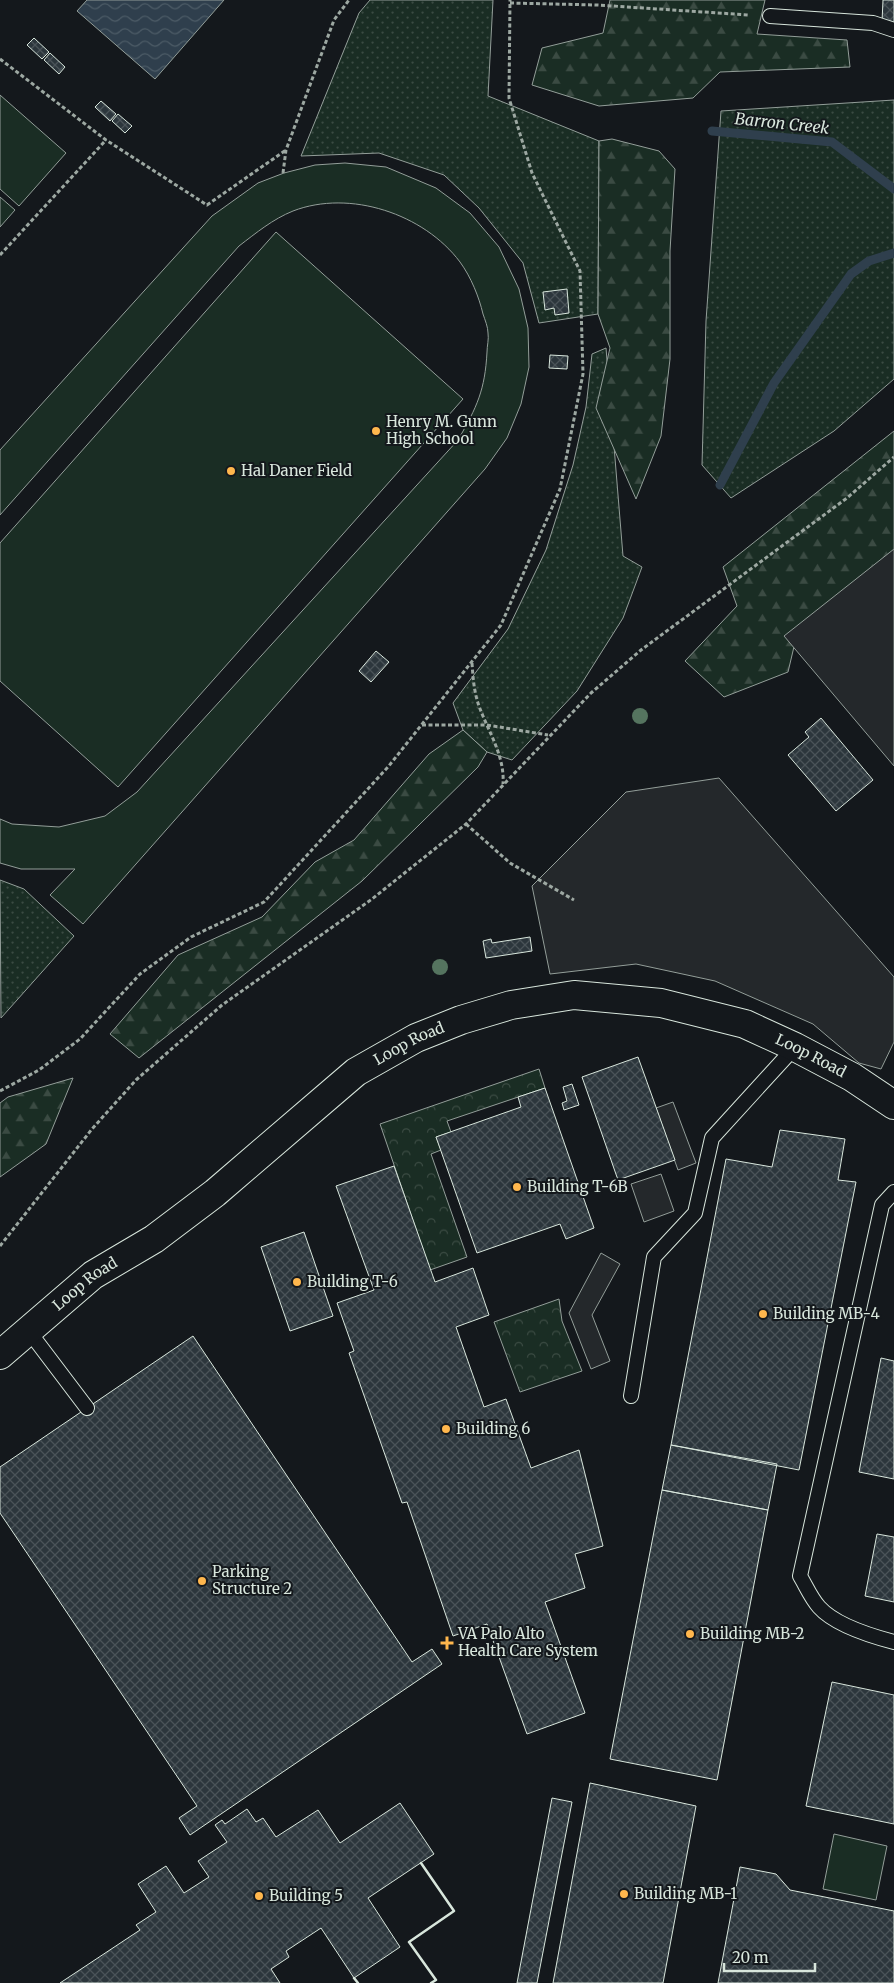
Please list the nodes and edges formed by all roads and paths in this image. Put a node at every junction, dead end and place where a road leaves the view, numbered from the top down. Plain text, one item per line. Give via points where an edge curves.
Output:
1 (349, 0) edge
2 (510, 1) edge
3 (770, 16) joint
4 (894, 30) edge
5 (0, 59) edge
6 (106, 140) junction
7 (286, 150) junction
8 (284, 173) dead end
9 (0, 255) edge
10 (894, 457) edge
11 (472, 662) junction
12 (487, 724) junction
13 (422, 725) junction
14 (549, 736) junction
15 (503, 785) junction
16 (466, 824) junction
17 (574, 900) dead end
18 (795, 1047) junction
19 (0, 1091) edge
20 (894, 1105) edge
21 (894, 1192) edge
22 (0, 1246) edge
23 (28, 1330) junction
24 (0, 1355) edge
25 (632, 1396) dead end
26 (87, 1408) dead end
27 (894, 1642) edge

1 - 7 path via 334,20
2 - 3 path
2 - 11 path via 509,98 532,173 580,271 583,374 560,489 502,625
3 - 4 lane via 873,23
5 - 6 path
6 - 7 path via 207,205
6 - 9 path
7 - 8 path
10 - 14 path via 847,498 641,650 591,693
11 - 12 path via 473,684
11 - 13 path
12 - 13 path
12 - 14 path
12 - 15 path via 499,754
13 - 19 path via 388,767 264,902 183,942 140,974 80,1039 39,1070
14 - 15 path
15 - 16 path
16 - 17 path via 510,863
16 - 22 path via 372,899 222,1005 136,1080 92,1129
18 - 20 street, Loop Road via 852,1077
18 - 23 street, Loop Road via 746,1024 661,1003 584,996 511,1005 461,1020 416,1038 356,1072 215,1192 154,1238 93,1275
18 - 25 lane via 712,1138 695,1214 654,1257
21 - 27 lane via 882,1204 800,1576 819,1607 836,1620
23 - 24 street, Loop Road
23 - 26 lane

